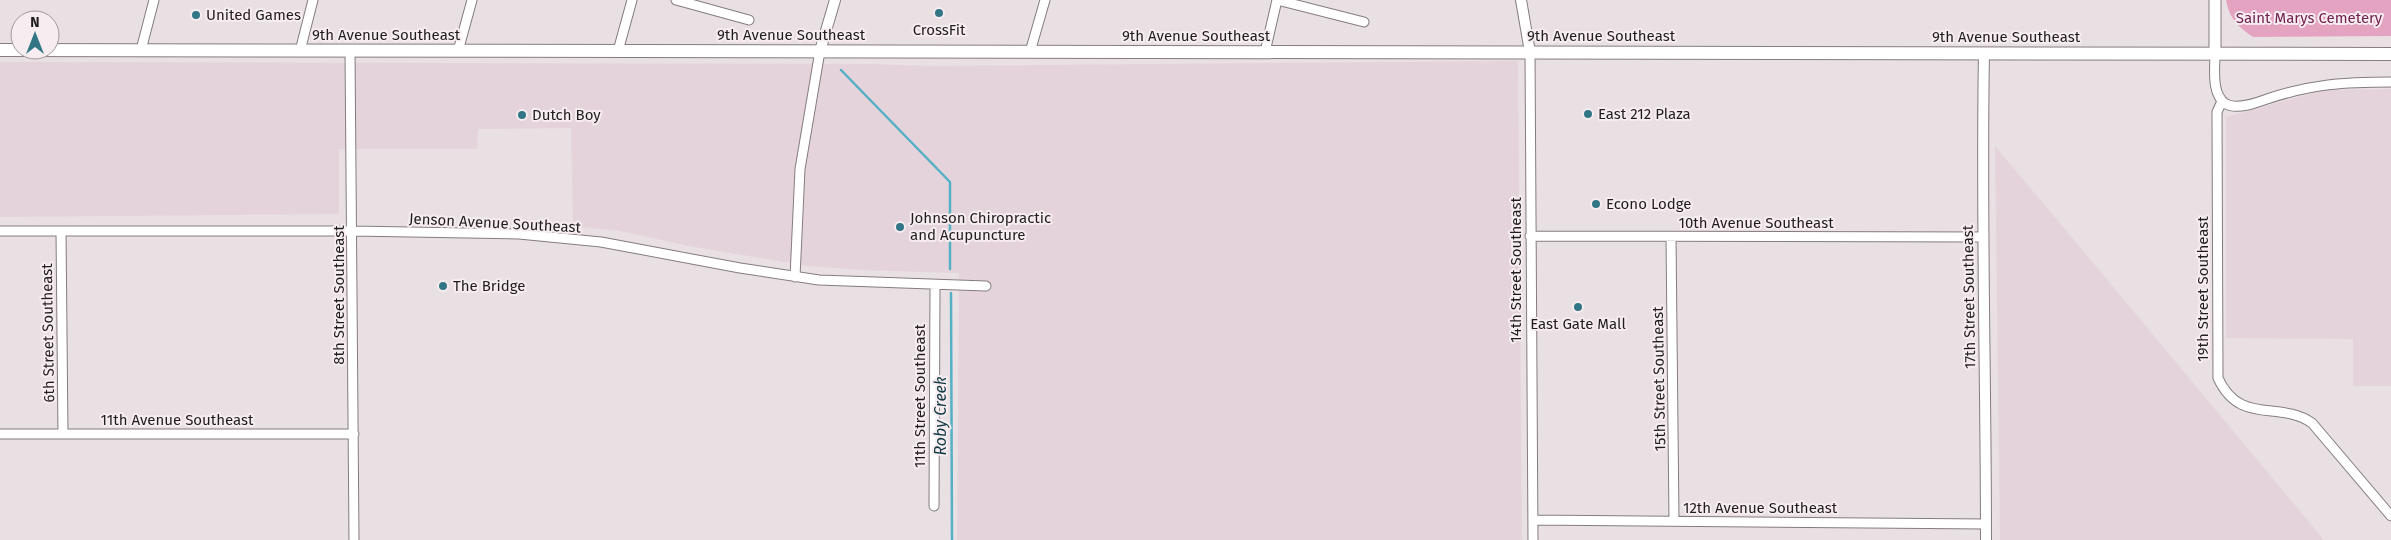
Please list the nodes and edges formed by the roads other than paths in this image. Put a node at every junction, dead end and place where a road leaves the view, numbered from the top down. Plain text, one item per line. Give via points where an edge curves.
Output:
1 (154, 0) edge
2 (313, 0) edge
3 (472, 0) edge
4 (632, 0) edge
5 (676, 0) edge
6 (835, 0) edge
7 (1045, 0) edge
8 (1277, 0) edge
9 (1521, 0) edge
10 (2214, 0) edge
11 (749, 20) dead end
12 (1364, 22) dead end
13 (0, 50) edge
14 (141, 50) junction
15 (300, 51) junction
16 (350, 51) junction
17 (458, 51) junction
18 (618, 51) junction
19 (820, 52) junction
20 (1030, 52) junction
21 (1266, 52) junction
22 (1530, 52) junction
23 (1984, 53) junction
24 (2215, 54) junction
25 (2391, 54) edge
26 (2391, 82) edge
27 (2222, 101) junction
28 (0, 231) edge
29 (61, 231) junction
30 (353, 231) junction
31 (1530, 236) junction
32 (1672, 237) junction
33 (1982, 237) junction
34 (795, 277) junction
35 (935, 286) junction
36 (986, 286) dead end
37 (0, 434) edge
38 (63, 434) junction
39 (354, 434) junction
40 (934, 506) dead end
41 (2391, 516) edge
42 (1533, 520) junction
43 (1674, 522) junction
44 (1986, 524) junction
45 (354, 540) edge
46 (1533, 540) edge
47 (1986, 540) edge

1 - 14 street
2 - 15 street
3 - 17 street
4 - 18 street
5 - 11 street
6 - 19 street
7 - 20 street
8 - 12 street
8 - 21 street
9 - 22 street, 14th Street Southeast
10 - 24 main road, 19th Street Southeast
13 - 14 main road, 9th Avenue Southeast
14 - 15 main road, 9th Avenue Southeast
15 - 16 main road, 9th Avenue Southeast
16 - 17 main road, 9th Avenue Southeast
16 - 30 street, 8th Street Southeast
17 - 18 main road, 9th Avenue Southeast
18 - 19 main road, 9th Avenue Southeast
19 - 20 main road, 9th Avenue Southeast
19 - 34 street via 800,169
20 - 21 main road, 9th Avenue Southeast
21 - 22 main road, 9th Avenue Southeast
22 - 23 main road, 9th Avenue Southeast
22 - 31 street, 14th Street Southeast
23 - 24 main road, 9th Avenue Southeast
23 - 33 street, 17th Street Southeast
24 - 25 main road, 9th Avenue Southeast
24 - 27 street, 19th Street Southeast via 2216,90
26 - 27 street via 2318,85 2237,106
27 - 41 street, 19th Street Southeast via 2217,112 2218,378 2234,401 2246,408 2291,414 2312,423
28 - 29 street, Jenson Avenue Southeast
29 - 30 street, Jenson Avenue Southeast
29 - 38 street, 6th Street Southeast
30 - 34 street, Jenson Avenue Southeast via 477,233 601,242
30 - 39 street, 8th Street Southeast
31 - 32 street, 10th Avenue Southeast
31 - 42 street, 14th Street Southeast
32 - 33 street, 10th Avenue Southeast
32 - 43 street, 15th Street Southeast
33 - 44 street, 17th Street Southeast
34 - 35 street, Jenson Avenue Southeast
35 - 36 street, Jenson Avenue Southeast
35 - 40 street, 11th Street Southeast
37 - 38 street, 11th Avenue Southeast
38 - 39 street, 11th Avenue Southeast
39 - 45 street, 8th Street Southeast
42 - 43 street, 12th Avenue Southeast
42 - 46 street, 14th Street Southeast
43 - 44 street, 12th Avenue Southeast
44 - 47 street, 17th Street Southeast

